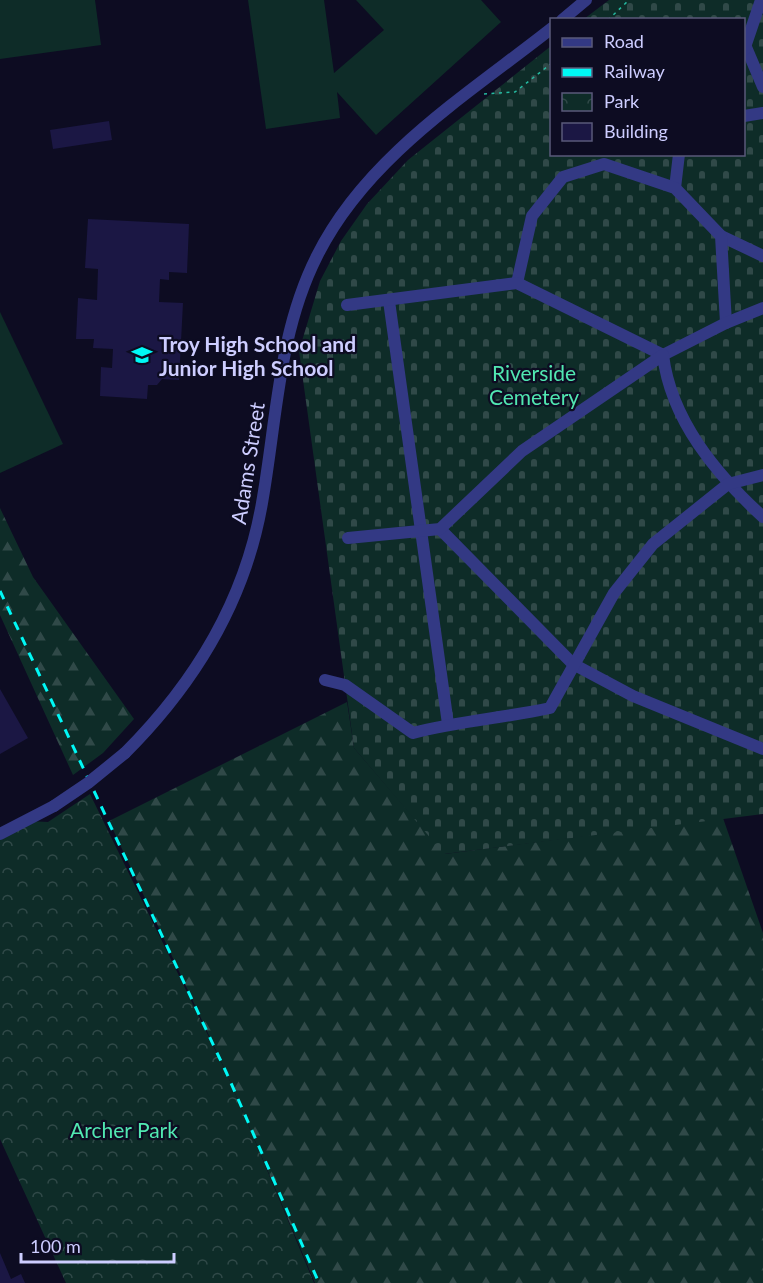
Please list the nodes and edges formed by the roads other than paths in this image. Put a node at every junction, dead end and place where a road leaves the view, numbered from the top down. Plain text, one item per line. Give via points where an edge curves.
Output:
1 (586, 0) edge
2 (761, 0) edge
3 (564, 18) edge
4 (550, 30) edge
5 (745, 48) edge
6 (763, 87) edge
7 (763, 113) edge
8 (745, 116) edge
9 (680, 156) edge
10 (675, 188) junction
11 (721, 236) junction
12 (763, 256) edge
13 (517, 283) junction
14 (389, 302) junction
15 (347, 305) dead end
16 (763, 308) edge
17 (726, 323) junction
18 (663, 355) junction
19 (763, 475) edge
20 (728, 484) junction
21 (763, 517) edge
22 (440, 529) junction
23 (421, 532) junction
24 (348, 538) dead end
25 (573, 664) junction
26 (325, 680) dead end
27 (448, 724) junction
28 (763, 749) edge
29 (0, 834) edge

1 - 3 street
2 - 5 street
4 - 29 street, Adams Street, bridge via 384,164 329,234 307,276 292,321 259,518 235,596 188,681 125,753 54,806
5 - 6 street
7 - 8 street
9 - 10 street
10 - 11 street
10 - 13 street via 604,164 563,177 532,216
11 - 12 street
11 - 17 street
13 - 14 street
13 - 18 street
14 - 15 street
14 - 23 street
16 - 17 street
17 - 18 street
18 - 20 street via 673,399 694,437
18 - 22 street via 522,451
19 - 20 street
20 - 21 street
20 - 25 street via 653,544 614,593
22 - 23 street
22 - 25 street
23 - 24 street
23 - 27 street
25 - 27 street via 550,708
25 - 28 street via 633,696
26 - 27 street via 345,685 413,733

